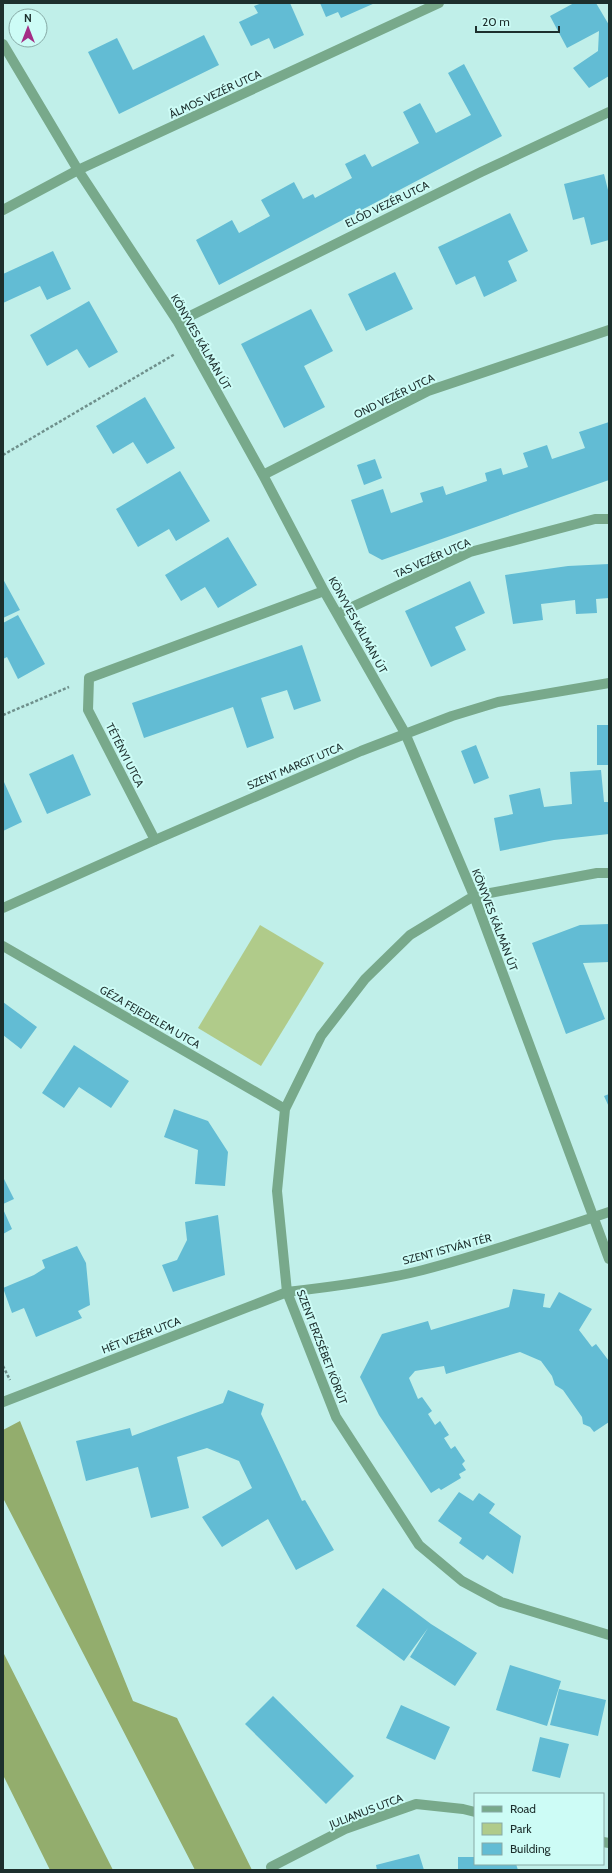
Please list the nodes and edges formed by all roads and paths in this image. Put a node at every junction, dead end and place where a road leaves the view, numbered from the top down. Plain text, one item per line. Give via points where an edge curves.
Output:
1 (439, 3) edge
2 (3, 44) edge
3 (609, 112) edge
4 (78, 170) junction
5 (3, 210) edge
6 (178, 322) junction
7 (609, 330) edge
8 (191, 345) junction
9 (3, 455) edge
10 (263, 475) junction
11 (609, 519) edge
12 (324, 591) junction
13 (337, 614) junction
14 (89, 678) junction
15 (609, 683) edge
16 (3, 715) edge
17 (405, 733) junction
18 (154, 840) junction
19 (609, 873) edge
20 (474, 896) junction
21 (3, 908) edge
22 (3, 946) edge
23 (285, 1109) junction
24 (609, 1212) edge
25 (593, 1217) junction
26 (609, 1259) edge
27 (287, 1292) junction
28 (3, 1402) edge
29 (609, 1635) edge
30 (474, 1812) edge
31 (271, 1867) dead end

1 - 4 street, ÁLMOS VEZÉR UTCA
2 - 4 street, KÖNYVES KÁLMÁN ÚT
3 - 6 street, ELŐD VEZÉR UTCA via 481,172
4 - 5 street, ÁLMOS VEZÉR UTCA
4 - 6 street, KÖNYVES KÁLMÁN ÚT
6 - 8 street, KÖNYVES KÁLMÁN ÚT
7 - 10 street, OND VEZÉR UTCA via 428,391
8 - 9 path
8 - 10 street, KÖNYVES KÁLMÁN ÚT
10 - 12 street, KÖNYVES KÁLMÁN ÚT
11 - 13 street, TAS VEZÉR UTCA via 595,519 470,552
12 - 13 street, KÖNYVES KÁLMÁN ÚT
12 - 14 street
13 - 17 street, KÖNYVES KÁLMÁN ÚT
14 - 16 path
14 - 18 street, TÉTÉNYI UTCA via 88,710
15 - 17 street, SZENT MARGIT UTCA via 498,702
17 - 18 street, SZENT MARGIT UTCA
17 - 20 street, KÖNYVES KÁLMÁN ÚT
18 - 21 street, SZENT MARGIT UTCA
19 - 20 street, SZENT ERZSÉBET KÖRÚT via 597,873
20 - 23 street, SZENT ERZSÉBET KÖRÚT via 410,935 365,979 321,1036
20 - 25 street, KÖNYVES KÁLMÁN ÚT
22 - 23 street, GÉZA FEJEDELEM UTCA
23 - 27 street, SZENT ERZSÉBET KÖRÚT via 277,1191
24 - 25 street, SZENT ISTVÁN TÉR
25 - 26 street, KÖNYVES KÁLMÁN ÚT
25 - 27 street, SZENT ISTVÁN TÉR via 547,1234 421,1270
27 - 28 street, HÉT VEZÉR UTCA
27 - 29 street, SZENT ERZSÉBET KÖRÚT via 336,1417 419,1545 462,1581 501,1602
30 - 31 street, JULIANUS UTCA via 416,1804 345,1829

